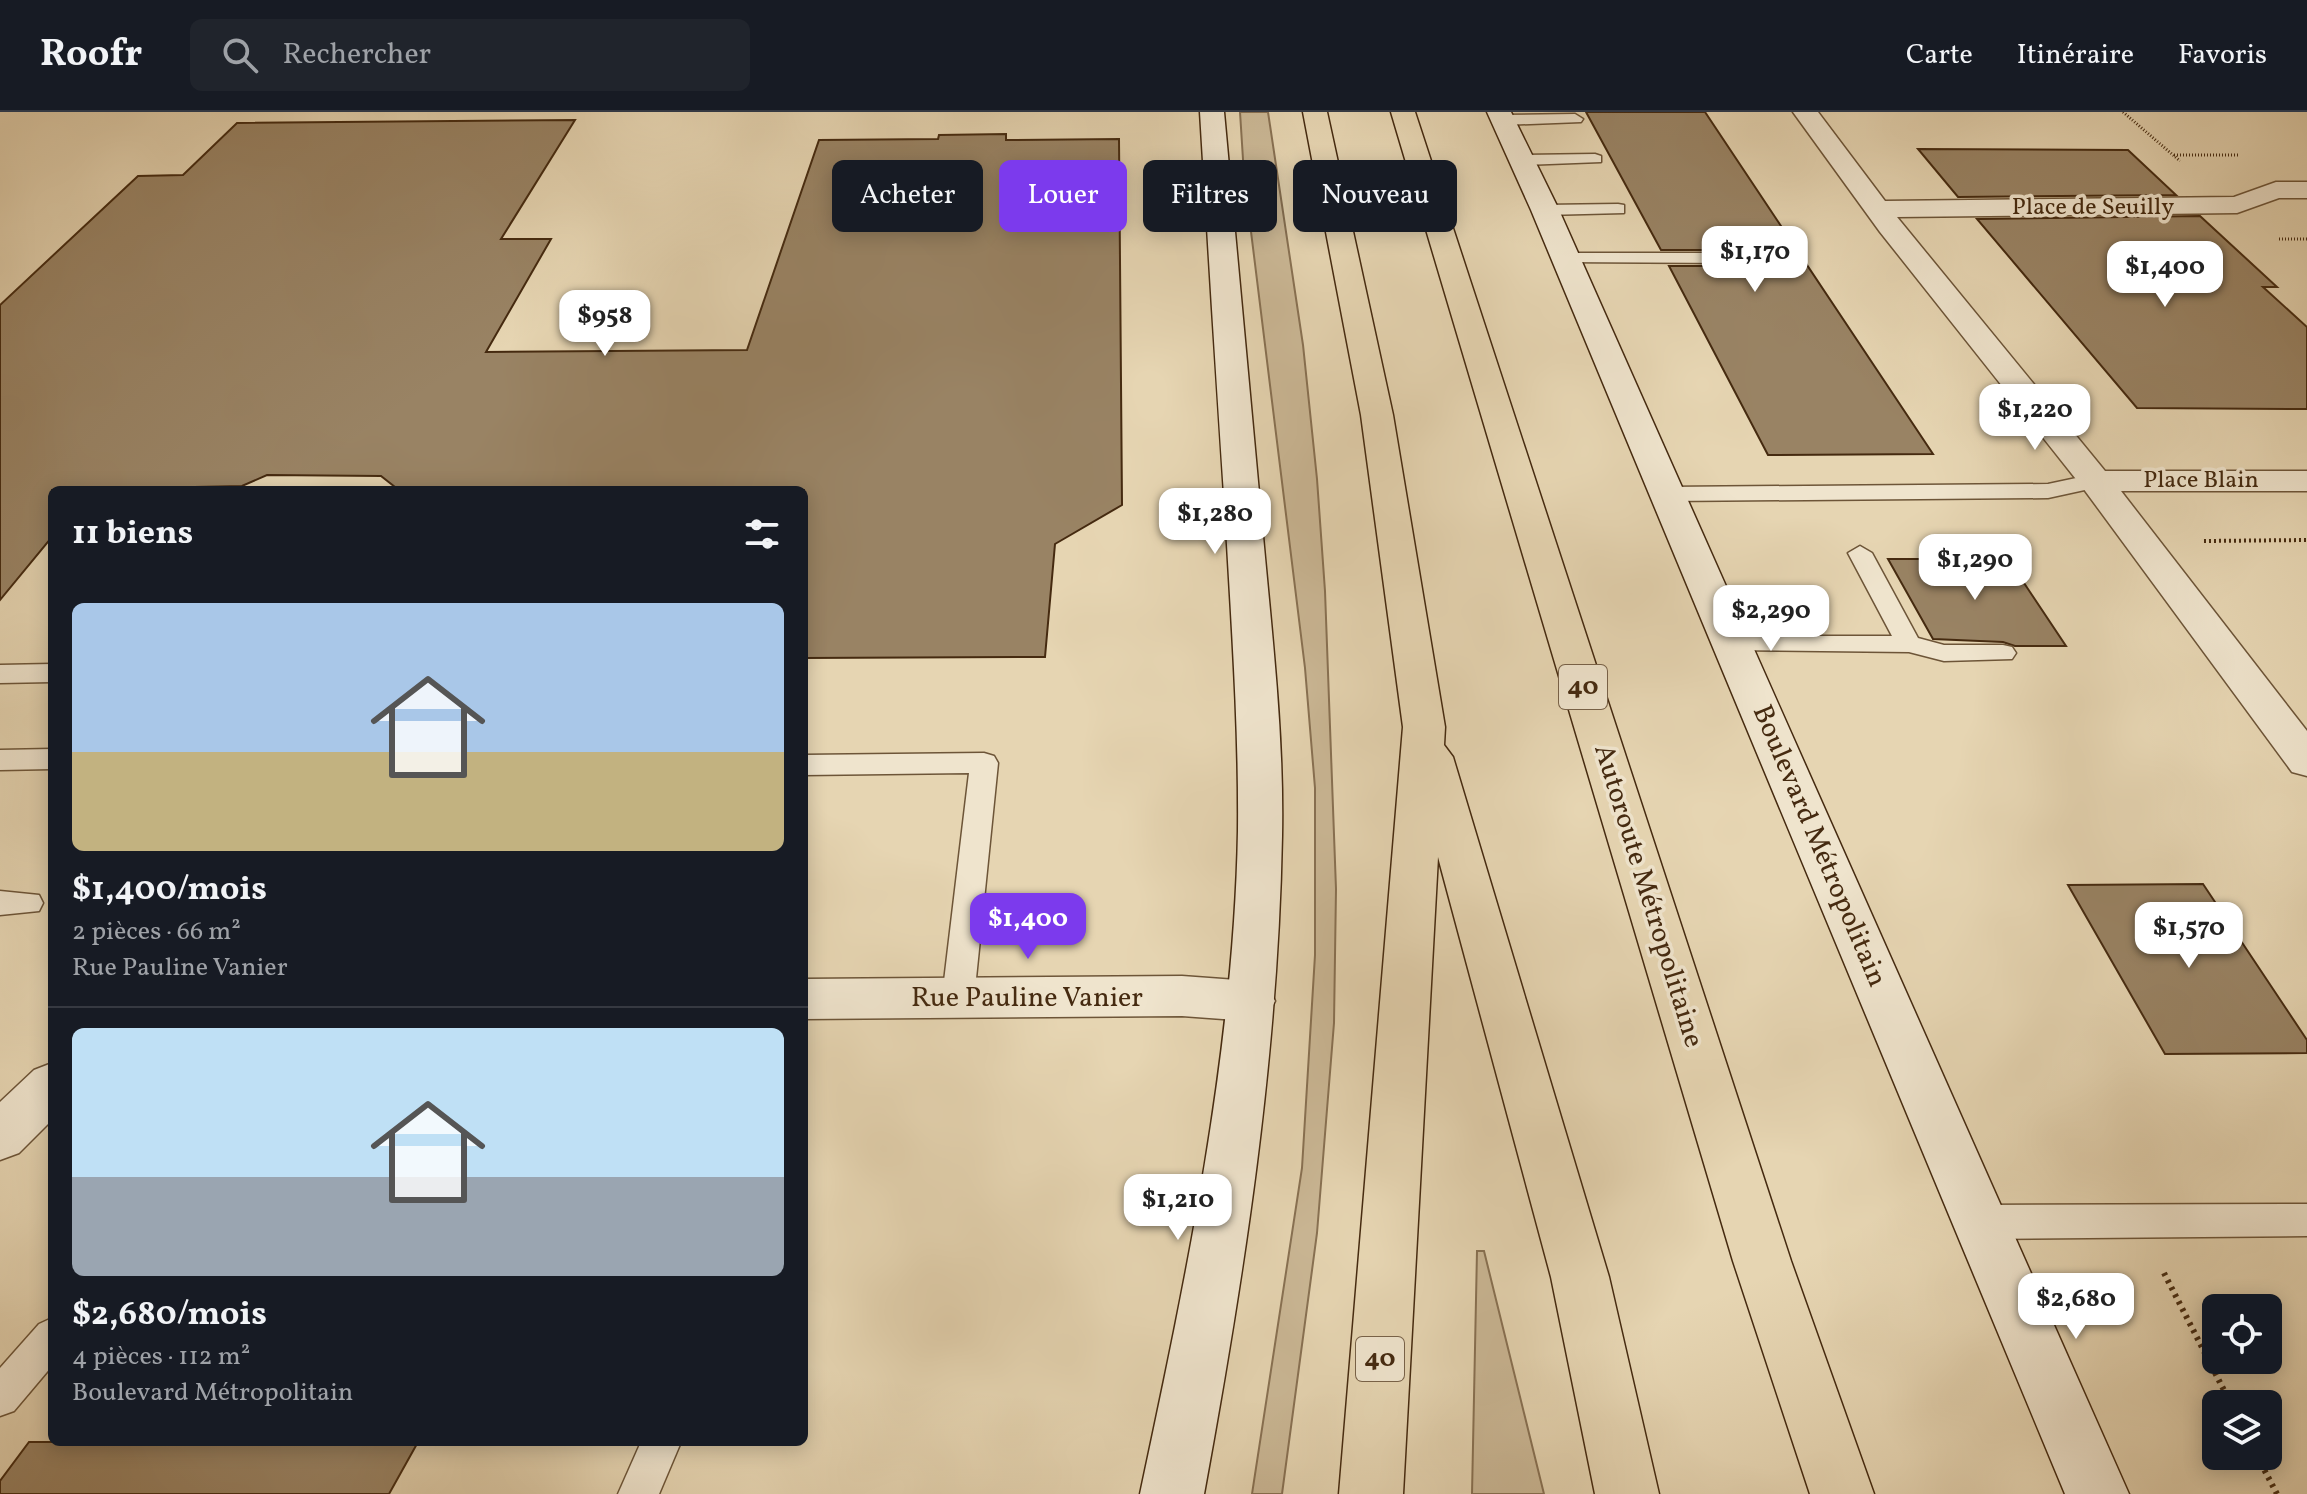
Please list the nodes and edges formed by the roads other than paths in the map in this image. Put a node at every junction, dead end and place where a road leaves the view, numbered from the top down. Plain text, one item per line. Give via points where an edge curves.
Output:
1 (1212, 112) edge
2 (1315, 112) edge
3 (1403, 112) edge
4 (1805, 112) edge
5 (1501, 116) edge
6 (1575, 119) dead end
7 (1595, 159) dead end
8 (1522, 160) junction
9 (2307, 190) edge
10 (1618, 209) dead end
11 (1877, 209) junction
12 (1545, 210) junction
13 (1566, 258) junction
14 (1732, 258) dead end
15 (2095, 481) junction
16 (2307, 481) edge
17 (1668, 494) junction
18 (1860, 553) dead end
19 (1732, 644) junction
20 (1909, 644) junction
21 (2003, 653) dead end
22 (48, 673) edge
23 (0, 674) edge
24 (1424, 727) junction
25 (48, 759) edge
26 (0, 760) edge
27 (2307, 761) edge
28 (808, 765) edge
29 (958, 998) junction
30 (808, 999) edge
31 (1250, 1001) junction
32 (48, 1090) edge
33 (0, 1136) edge
34 (2307, 1220) edge
35 (1980, 1222) junction
36 (48, 1342) edge
37 (0, 1397) edge
38 (659, 1446) edge
39 (638, 1494) edge
40 (1172, 1494) edge
41 (1371, 1494) edge
42 (1627, 1494) edge
43 (1842, 1494) edge
44 (2097, 1494) edge

1 - 31 main road via 1260,756
2 - 24 highway, 40 via 1377,415
3 - 43 highway, Autoroute Métropolitaine / 40 via 1758,1246
4 - 11 main road
5 - 6 lane
5 - 8 main road, Boulevard Métropolitain
7 - 8 lane
8 - 12 main road, Boulevard Métropolitain
9 - 11 main road, Place de Seuilly via 2276,190 2237,205
10 - 12 lane
11 - 15 main road
12 - 13 main road, Boulevard Métropolitain
13 - 14 lane
13 - 17 main road, Boulevard Métropolitain
15 - 16 main road, Place Blain
15 - 17 lane via 2048,491
15 - 27 main road
17 - 19 main road, Boulevard Métropolitain
18 - 20 lane
19 - 20 lane
19 - 35 main road, Boulevard Métropolitain
20 - 21 lane via 1944,653
22 - 23 lane
24 - 41 highway, 40
24 - 42 highway via 1580,1277
25 - 26 lane
28 - 29 lane via 984,763
29 - 30 main road, Rue Pauline Vanier
29 - 31 main road, Rue Pauline Vanier via 1182,996
31 - 40 main road via 1212,1287
32 - 33 main road
34 - 35 lane
35 - 44 main road, Boulevard Métropolitain
36 - 37 lane
38 - 39 lane

